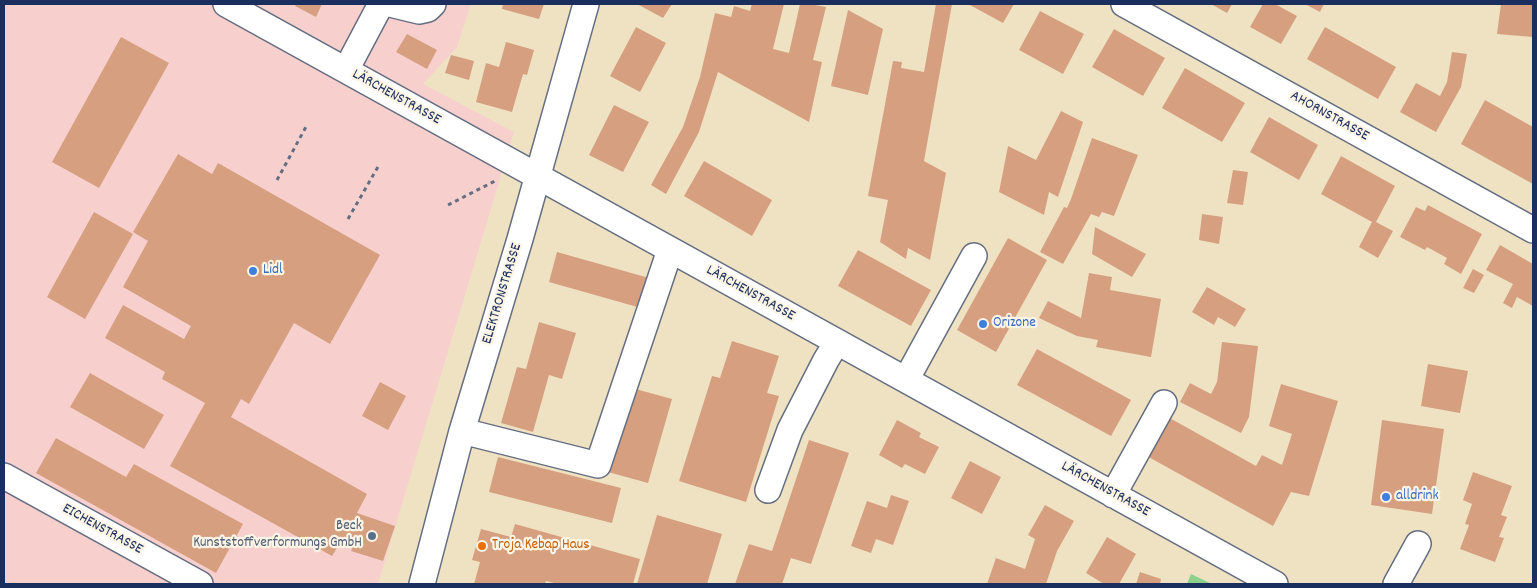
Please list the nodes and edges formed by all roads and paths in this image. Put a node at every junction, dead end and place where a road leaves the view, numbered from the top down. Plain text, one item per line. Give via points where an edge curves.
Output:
1 (226, 4) edge
2 (381, 4) edge
3 (390, 4) edge
4 (434, 4) edge
5 (586, 4) edge
6 (1124, 4) edge
7 (265, 13) edge
8 (346, 70) junction
9 (307, 125) dead end
10 (509, 160) junction
11 (379, 165) dead end
12 (537, 176) junction
13 (277, 180) dead end
14 (448, 205) dead end
15 (348, 219) dead end
16 (1533, 230) edge
17 (670, 250) junction
18 (974, 256) dead end
19 (837, 342) junction
20 (906, 380) junction
21 (1164, 403) dead end
22 (462, 431) junction
23 (4, 476) edge
24 (768, 490) dead end
25 (1113, 495) junction
26 (1418, 544) dead end
27 (200, 584) edge
28 (422, 584) edge
29 (1275, 584) edge
30 (1396, 584) edge

1 - 7 street, LÄRCHENSTRASSE
2 - 8 street
3 - 4 street via 419,11
5 - 12 street, ELEKTRONSTRASSE
6 - 16 street, AHORNSTRASSE
7 - 8 street, LÄRCHENSTRASSE
8 - 10 street, LÄRCHENSTRASSE
9 - 13 path
10 - 12 street, LÄRCHENSTRASSE
10 - 14 path via 498,180
11 - 15 path
12 - 17 street, LÄRCHENSTRASSE
12 - 22 street, ELEKTRONSTRASSE
17 - 19 street, LÄRCHENSTRASSE
17 - 22 street via 598,465
18 - 20 street
19 - 20 street, LÄRCHENSTRASSE
19 - 24 street via 790,430
20 - 25 street, LÄRCHENSTRASSE
21 - 25 street
22 - 28 street, ELEKTRONSTRASSE
23 - 27 street, EICHENSTRASSE
25 - 29 street, LÄRCHENSTRASSE
26 - 30 street

